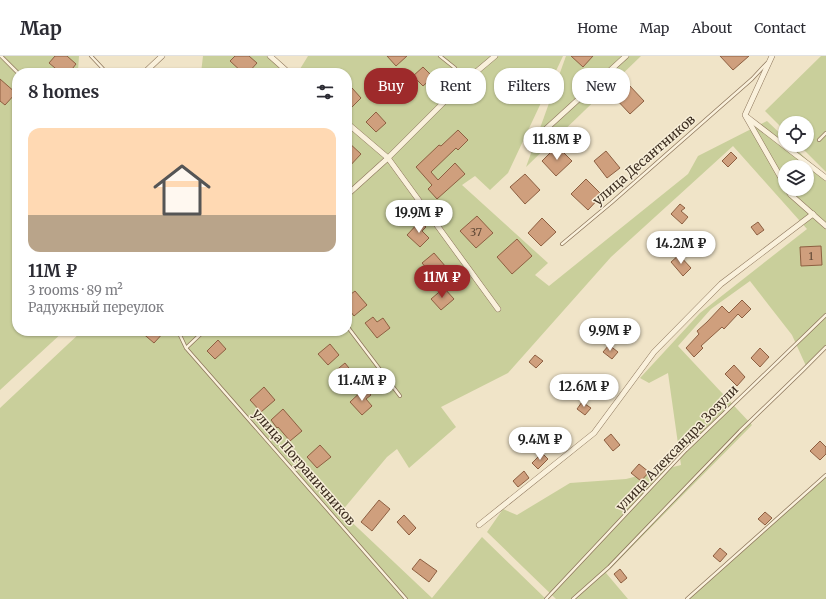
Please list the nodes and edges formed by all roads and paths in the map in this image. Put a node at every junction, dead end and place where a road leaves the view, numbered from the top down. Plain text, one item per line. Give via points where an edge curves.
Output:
1 (1, 56) edge
2 (91, 56) edge
3 (162, 56) edge
4 (270, 56) edge
5 (440, 56) edge
6 (496, 56) edge
7 (626, 56) edge
8 (772, 56) edge
9 (13, 68) edge
10 (102, 68) edge
11 (149, 68) edge
12 (283, 68) edge
13 (455, 68) dead end
14 (745, 115) junction
15 (352, 127) edge
16 (826, 133) edge
17 (536, 138) dead end
18 (819, 140) dead end
19 (388, 158) junction
20 (778, 173) edge
21 (826, 178) edge
22 (352, 190) edge
23 (792, 196) edge
24 (812, 214) junction
25 (826, 226) edge
26 (562, 244) dead end
27 (498, 310) dead end
28 (826, 315) edge
29 (352, 333) edge
30 (180, 336) edge
31 (199, 336) edge
32 (826, 347) edge
33 (186, 348) junction
34 (400, 396) dead end
35 (826, 475) edge
36 (479, 526) dead end
37 (406, 599) edge
38 (546, 599) edge
39 (573, 599) edge
40 (687, 599) edge

1 - 9 lane
2 - 10 lane
3 - 11 street
4 - 12 street
5 - 13 lane
6 - 19 street via 463,83
7 - 17 street
8 - 14 street
8 - 26 lane, улица Десантников via 752,79
14 - 20 street
14 - 21 street
15 - 19 street
16 - 18 lane
19 - 22 street
19 - 27 street
23 - 24 street
24 - 25 street
24 - 36 street via 721,284 654,352 594,433
28 - 38 lane, улица Александра Зозули via 686,450
29 - 34 lane
30 - 33 lane, улица Пограничников
31 - 33 lane
32 - 39 lane via 740,431 609,567
33 - 37 lane, улица Пограничников
35 - 40 lane

